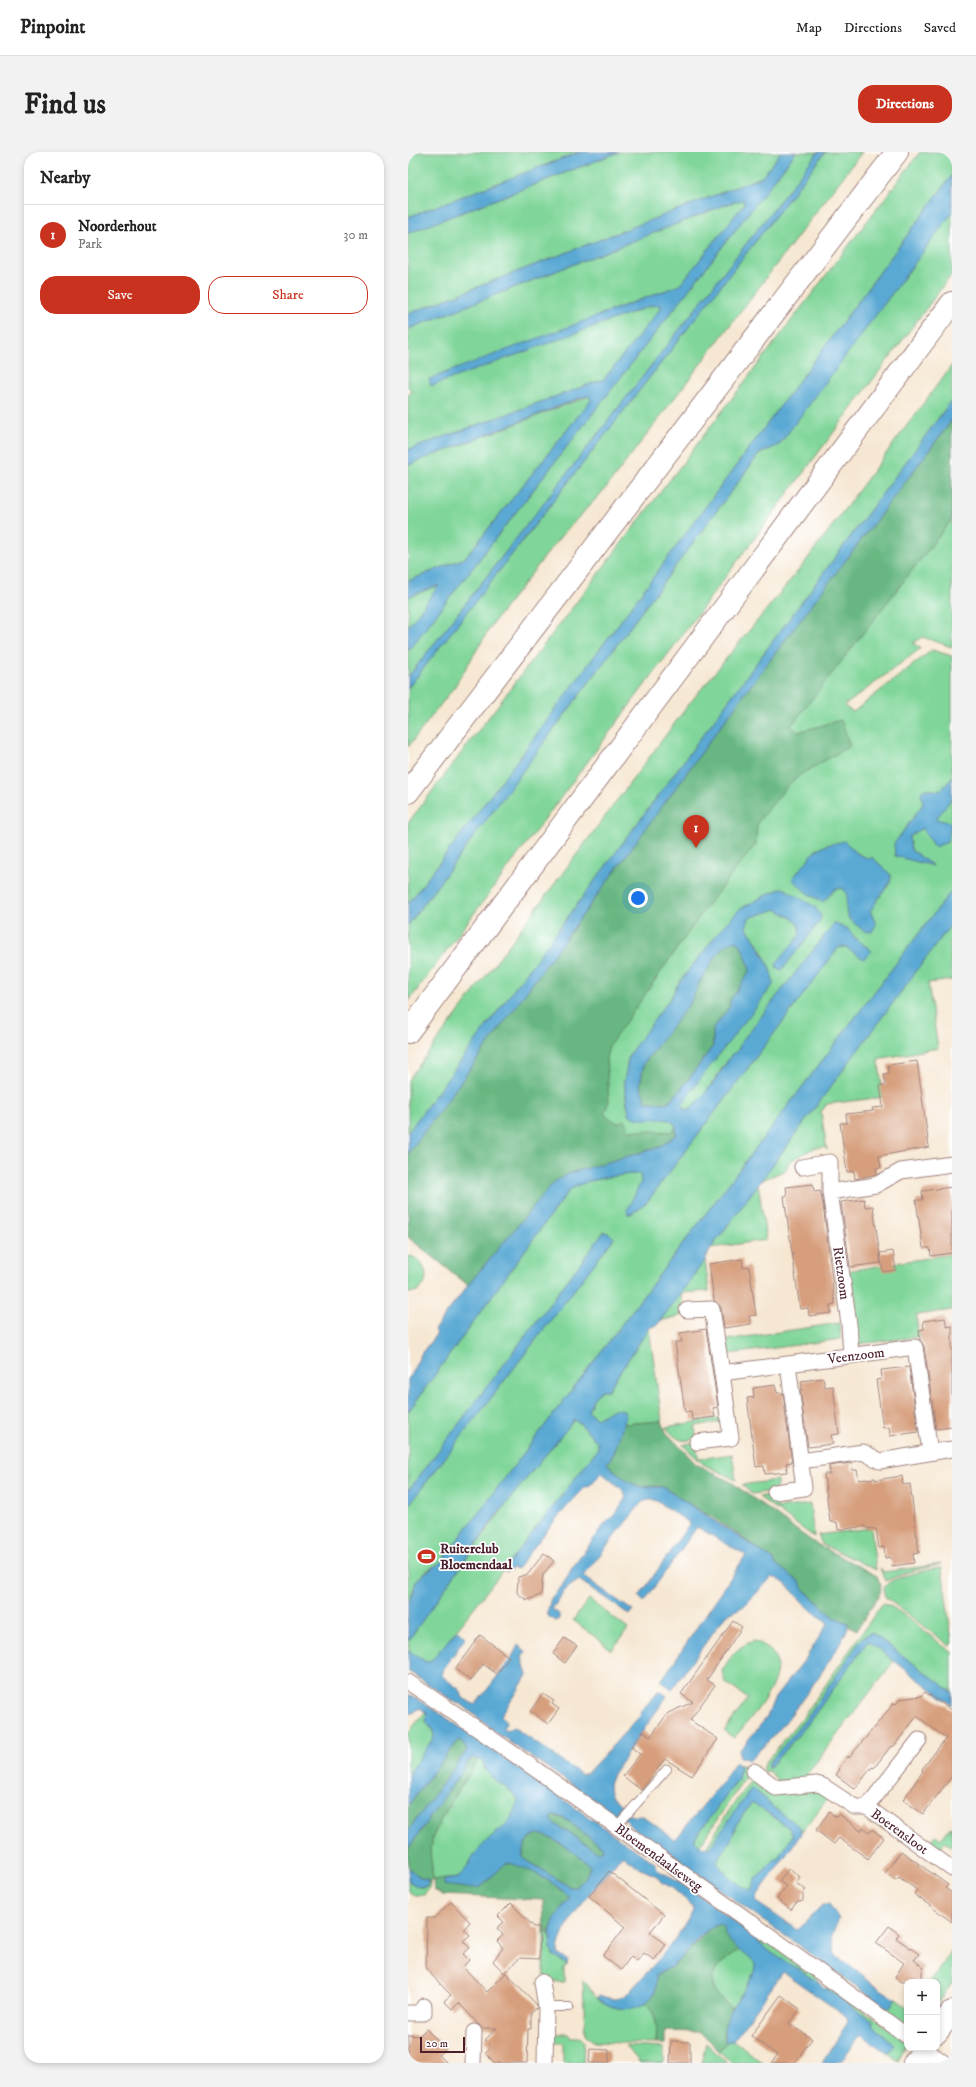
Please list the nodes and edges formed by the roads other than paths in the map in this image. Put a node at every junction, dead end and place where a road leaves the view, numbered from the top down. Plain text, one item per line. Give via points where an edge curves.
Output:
1 (897, 152) edge
2 (952, 303) edge
3 (408, 792) edge
4 (408, 1032) edge
5 (952, 1164) edge
6 (802, 1168) dead end
7 (830, 1192) junction
8 (687, 1310) dead end
9 (851, 1356) junction
10 (788, 1364) junction
11 (722, 1373) junction
12 (697, 1442) dead end
13 (952, 1450) edge
14 (930, 1452) junction
15 (801, 1461) junction
16 (775, 1492) dead end
17 (408, 1682) edge
18 (919, 1740) dead end
19 (667, 1769) dead end
20 (754, 1771) dead end
21 (867, 1807) junction
22 (622, 1820) junction
23 (952, 1869) edge
24 (542, 1982) dead end
25 (424, 2006) dead end
26 (546, 2007) junction
27 (569, 2007) dead end
28 (952, 2012) edge
29 (408, 2013) edge
30 (940, 2028) edge
31 (474, 2032) dead end
32 (904, 2034) edge
33 (929, 2051) edge
34 (473, 2063) edge
35 (545, 2063) edge
36 (944, 2063) edge

1 - 3 main road
2 - 4 main road
5 - 7 street via 900,1171 876,1186
6 - 7 street, Rietzoom via 830,1162
7 - 9 street, Rietzoom via 849,1324
8 - 11 street via 712,1309
9 - 10 street, Veenzoom
9 - 14 street, Veenzoom via 915,1347
10 - 11 street
10 - 15 street
11 - 12 street via 731,1438
13 - 14 street
14 - 15 street via 880,1460 863,1452
15 - 16 street via 804,1488
17 - 22 street, Bloemendaalseweg via 498,1744
18 - 21 street, Boerensloot
19 - 22 lane
20 - 21 street, Boerensloot via 776,1788 818,1784 855,1807
21 - 23 street, Boerensloot
22 - 32 street, Bloemendaalseweg
24 - 26 street
25 - 29 street via 424,2013
26 - 27 lane
26 - 35 street
28 - 30 main road
31 - 34 street
33 - 36 street

